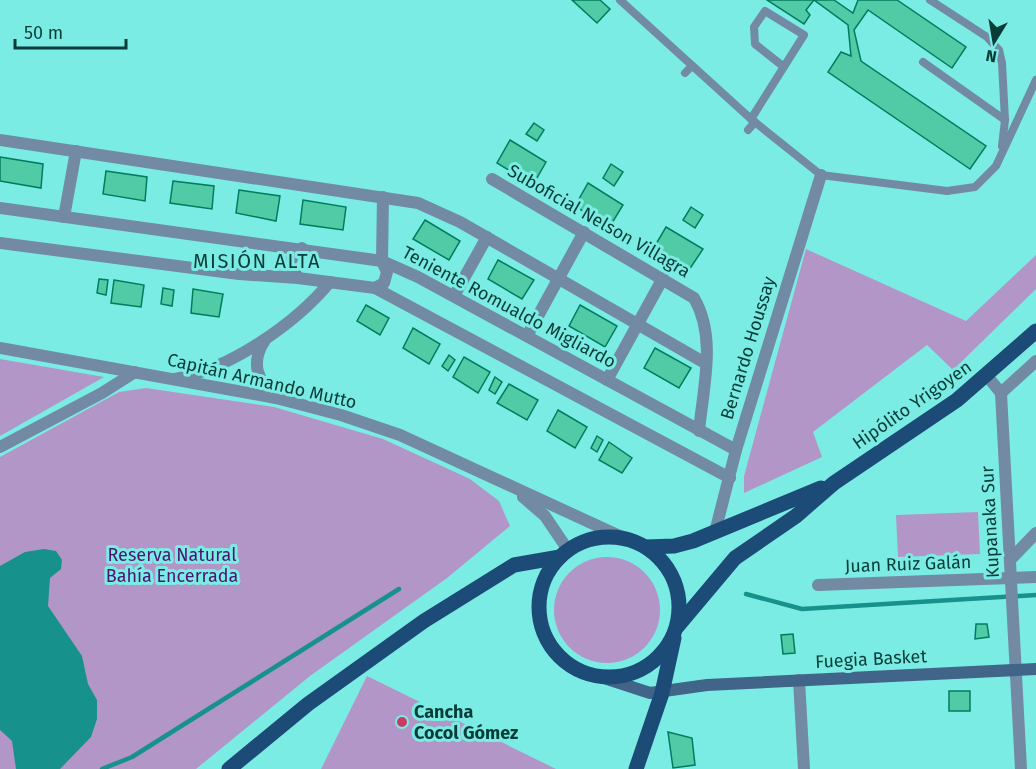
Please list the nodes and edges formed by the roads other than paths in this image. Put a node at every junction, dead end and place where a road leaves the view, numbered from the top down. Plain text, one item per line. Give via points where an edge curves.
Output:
1 (620, 0) edge
2 (930, 0) edge
3 (923, 62) dead end
4 (692, 66) junction
5 (784, 67) junction
6 (684, 73) dead end
7 (1036, 80) edge
8 (1005, 120) junction
9 (753, 121) junction
10 (748, 130) dead end
11 (0, 140) edge
12 (76, 151) junction
13 (1000, 156) junction
14 (821, 175) junction
15 (492, 179) dead end
16 (383, 197) junction
17 (0, 208) edge
18 (64, 217) junction
19 (584, 232) junction
20 (487, 237) junction
21 (0, 243) edge
22 (302, 248) junction
23 (382, 261) junction
24 (298, 278) junction
25 (663, 278) junction
26 (559, 279) junction
27 (330, 282) junction
28 (375, 288) junction
29 (454, 296) junction
30 (637, 324) junction
31 (1036, 331) edge
32 (527, 336) junction
33 (267, 337) junction
34 (0, 348) edge
35 (1036, 361) edge
36 (705, 363) junction
37 (135, 372) junction
38 (987, 376) junction
39 (175, 379) junction
40 (607, 380) junction
41 (1001, 393) junction
42 (276, 398) junction
43 (699, 431) junction
44 (0, 447) edge
45 (735, 450) junction
46 (730, 478) junction
47 (834, 483) junction
48 (506, 484) junction
49 (715, 532) junction
50 (1036, 533) edge
51 (624, 538) junction
52 (646, 547) junction
53 (564, 553) junction
54 (1010, 560) junction
55 (1036, 577) edge
56 (1011, 584) junction
57 (818, 585) dead end
58 (676, 629) junction
59 (1036, 669) edge
60 (1017, 670) junction
61 (667, 675) junction
62 (598, 676) junction
63 (799, 680) junction
64 (707, 686) junction
65 (662, 693) junction
66 (230, 769) edge
67 (636, 769) edge
68 (804, 769) edge
69 (1021, 769) edge

1 - 4 lane
2 - 8 lane via 987,37 999,50
3 - 8 lane
4 - 6 lane
4 - 9 lane
5 - 5 lane via 804,35 765,11 754,27 754,44
5 - 9 lane
7 - 13 lane
8 - 13 lane
9 - 10 lane
9 - 14 lane
11 - 12 street
12 - 16 street
12 - 18 street
13 - 14 lane via 984,181 957,192
14 - 45 street, Bernardo Houssay
15 - 19 street, Suboficial Nelson Villagra
16 - 20 street via 438,211
16 - 23 street
17 - 18 street, Teniente Romualdo Migliardo
18 - 22 street, Teniente Romualdo Migliardo
19 - 25 street, Suboficial Nelson Villagra
19 - 26 street
20 - 26 street
20 - 29 street
21 - 24 street
22 - 23 street, Teniente Romualdo Migliardo
22 - 24 street via 294,253 290,264
23 - 28 street via 387,278
23 - 29 street, Teniente Romualdo Migliardo
24 - 27 street
25 - 30 street
25 - 36 street, Suboficial Nelson Villagra via 694,298 702,311 707,341
26 - 30 street
26 - 32 street
27 - 28 street
27 - 33 street via 301,313
28 - 46 street
29 - 32 street, Teniente Romualdo Migliardo
30 - 36 street
30 - 40 street
31 - 38 main road, Hipólito Yrigoyen
32 - 40 street, Teniente Romualdo Migliardo
33 - 39 street via 207,370
33 - 42 street via 255,364 258,377
34 - 37 street, Capitán Armando Mutto
35 - 41 street
36 - 43 street, Suboficial Nelson Villagra
37 - 39 street, Capitán Armando Mutto
37 - 44 street
38 - 41 street
38 - 47 main road, Hipólito Yrigoyen
39 - 42 street, Capitán Armando Mutto
40 - 43 street, Teniente Romualdo Migliardo
41 - 54 street, Kupanaka Sur
42 - 48 street, Capitán Armando Mutto via 370,424
43 - 45 street, Teniente Romualdo Migliardo
45 - 46 street, Bernardo Houssay
46 - 49 street, Bernardo Houssay
47 - 49 main road
47 - 58 main road via 796,516 735,558
48 - 51 street, Capitán Armando Mutto
48 - 53 street, Capitán Armando Mutto via 545,516
49 - 52 main road via 674,546
50 - 54 street
51 - 52 main road
51 - 53 main road via 585,541
52 - 58 main road via 664,564 676,584 680,612
53 - 62 main road via 548,572 541,590 542,628 563,660
53 - 66 main road via 514,565 424,621 308,704
54 - 56 street, Kupanaka Sur
55 - 56 street, Juan Ruiz Galán
56 - 57 street, Juan Ruiz Galán
56 - 60 street, Kupanaka Sur
58 - 61 main road
58 - 62 main road via 666,649 644,667 617,677
59 - 60 main road, Fuegia Basket
60 - 63 main road, Fuegia Basket
60 - 69 street, Kupanaka Sur
61 - 64 main road, Fuegia Basket
61 - 65 main road
62 - 65 main road, Fuegia Basket via 650,693
63 - 64 main road, Fuegia Basket
63 - 68 street
64 - 65 main road, Fuegia Basket
65 - 67 main road

